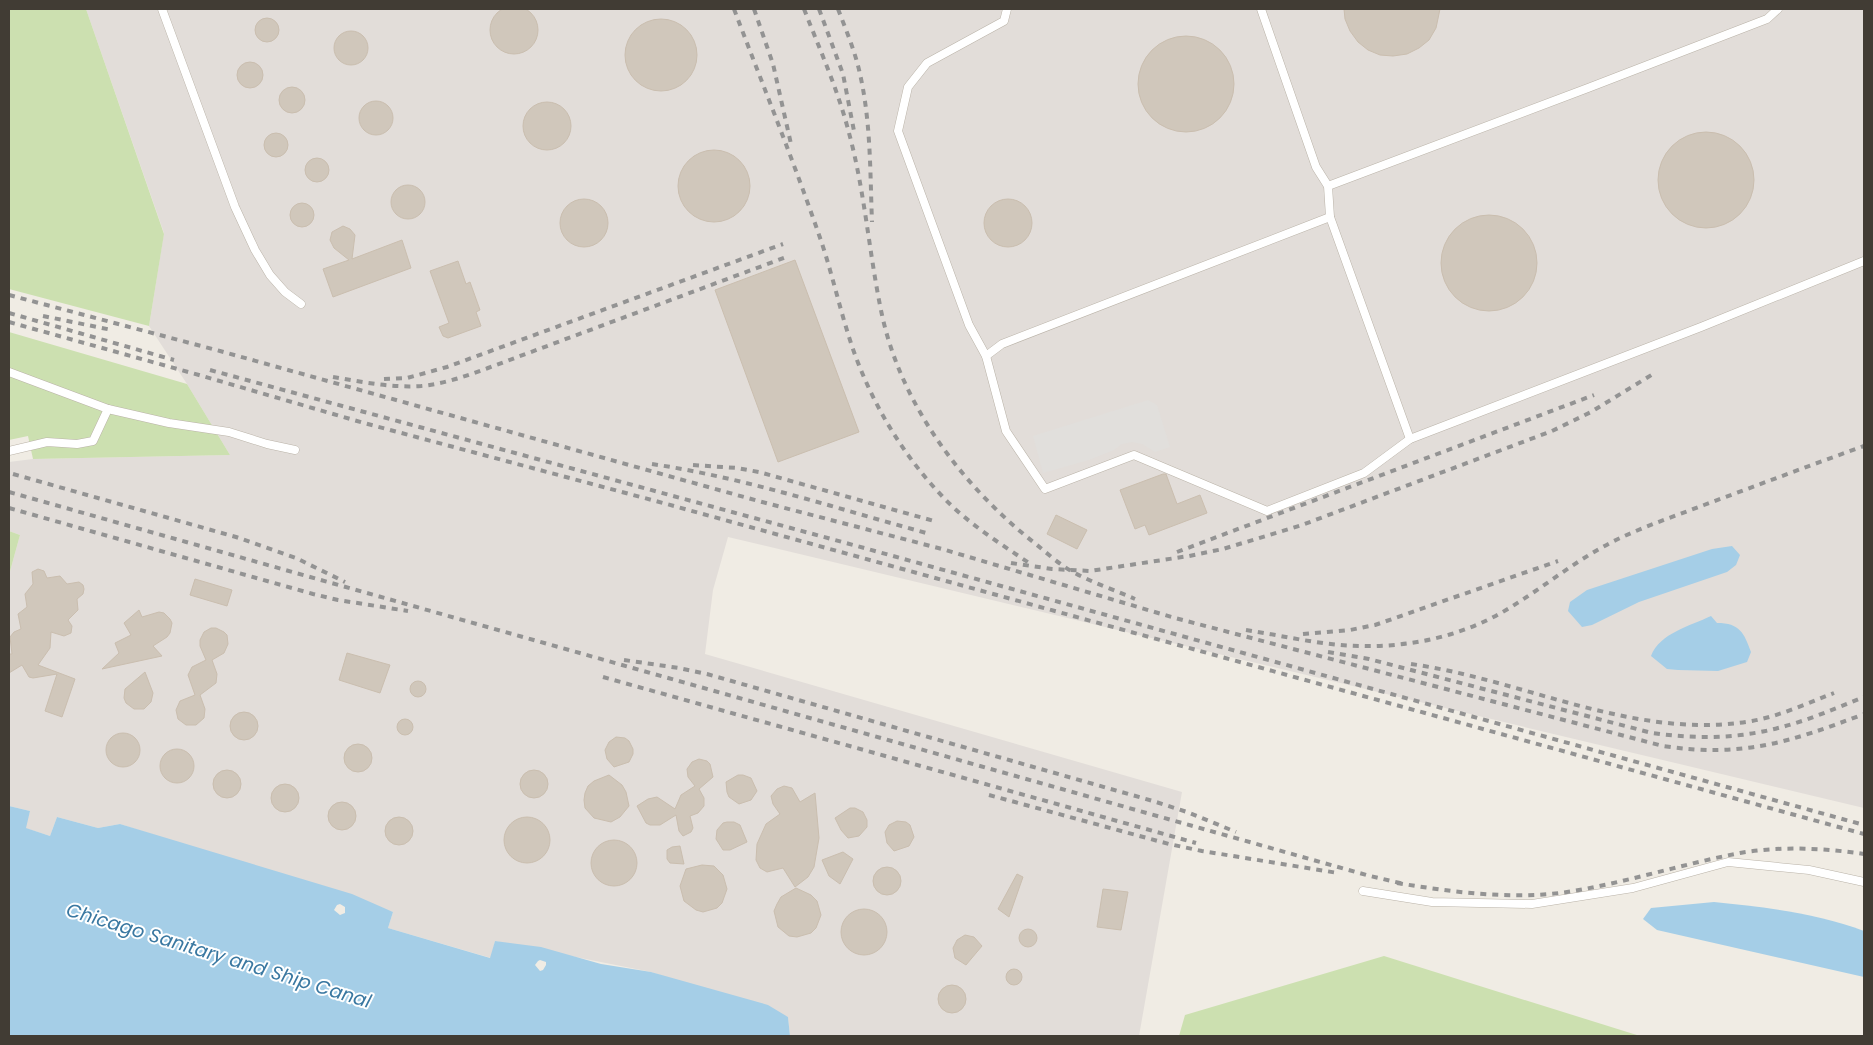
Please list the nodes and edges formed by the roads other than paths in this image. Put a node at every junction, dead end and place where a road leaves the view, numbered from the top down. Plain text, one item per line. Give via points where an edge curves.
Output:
1 (162, 9) edge
2 (1007, 9) edge
3 (1260, 9) edge
4 (1778, 9) edge
5 (1328, 186) junction
6 (1330, 217) junction
7 (1864, 261) edge
8 (301, 304) dead end
9 (986, 356) junction
10 (9, 372) edge
11 (108, 409) junction
12 (1410, 439) junction
13 (295, 450) dead end
14 (9, 451) edge
15 (1864, 882) edge
16 (1363, 891) dead end

1 - 8 lane via 255,250 270,275
2 - 9 lane via 1004,21 928,63 908,87 898,131 969,326
3 - 5 lane via 1316,167
4 - 5 lane via 1767,19
5 - 6 lane
6 - 9 lane via 1002,344
6 - 12 lane
7 - 12 lane
9 - 12 lane via 1006,431 1045,489 1134,456 1267,511 1364,473
10 - 11 lane
11 - 13 lane via 229,432
11 - 14 lane via 93,441 78,444 47,442
15 - 16 lane via 1809,870 1728,862 1633,888 1532,904 1432,902

